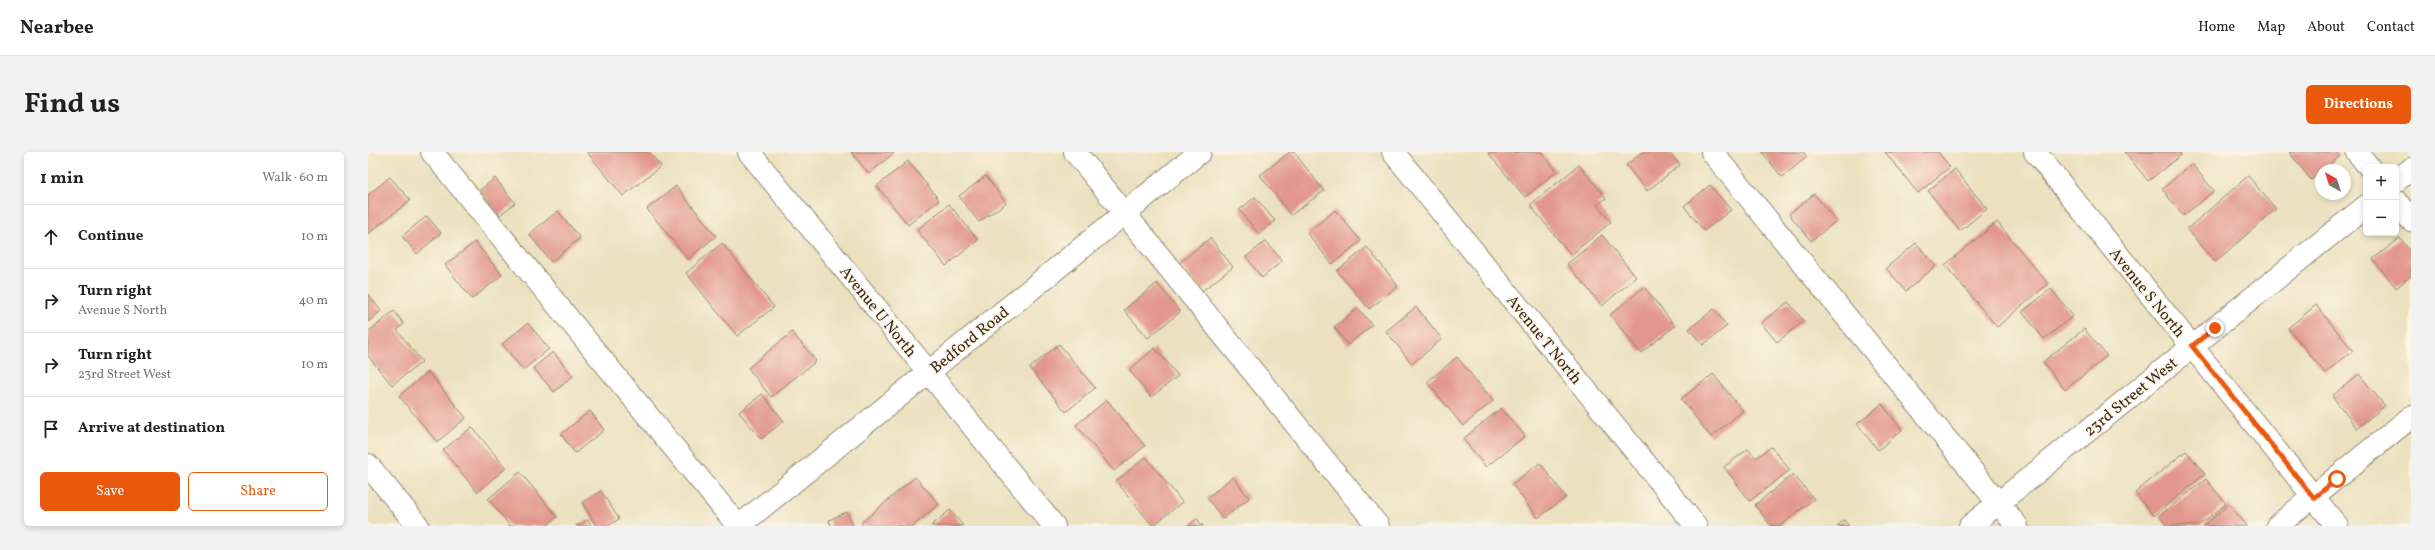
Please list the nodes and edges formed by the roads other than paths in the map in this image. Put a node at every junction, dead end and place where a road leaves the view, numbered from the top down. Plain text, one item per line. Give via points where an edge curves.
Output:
1 (432, 152) edge
2 (749, 152) edge
3 (1075, 152) edge
4 (1200, 152) edge
5 (1393, 152) edge
6 (1712, 152) edge
7 (2034, 152) edge
8 (2357, 152) edge
9 (2367, 164) edge
10 (2411, 169) edge
11 (2399, 179) edge
12 (2399, 205) edge
13 (2363, 208) edge
14 (1124, 214) junction
15 (2411, 220) edge
16 (2192, 346) junction
17 (929, 372) junction
18 (2411, 417) edge
19 (368, 465) edge
20 (2314, 498) junction
21 (1998, 503) junction
22 (418, 526) edge
23 (739, 526) edge
24 (1054, 526) edge
25 (1378, 526) edge
26 (1696, 526) edge
27 (1970, 526) edge
28 (2017, 526) edge
29 (2277, 526) edge
30 (2337, 526) edge

1 - 23 street
2 - 17 street, Avenue U North
3 - 14 street
4 - 14 street, Bedford Road
5 - 26 street, Avenue T North
6 - 21 street
7 - 16 street, Avenue S North
8 - 9 street
10 - 11 street
12 - 15 street
13 - 16 street, 23rd Street West
14 - 17 street, Bedford Road
14 - 25 street
16 - 20 street, Avenue S North
16 - 21 street, 23rd Street West
17 - 23 street, Bedford Road
17 - 24 street, Avenue U North
18 - 20 street
19 - 22 street
20 - 29 street
20 - 30 street, Avenue S North
21 - 27 street, 23rd Street West
21 - 28 street

